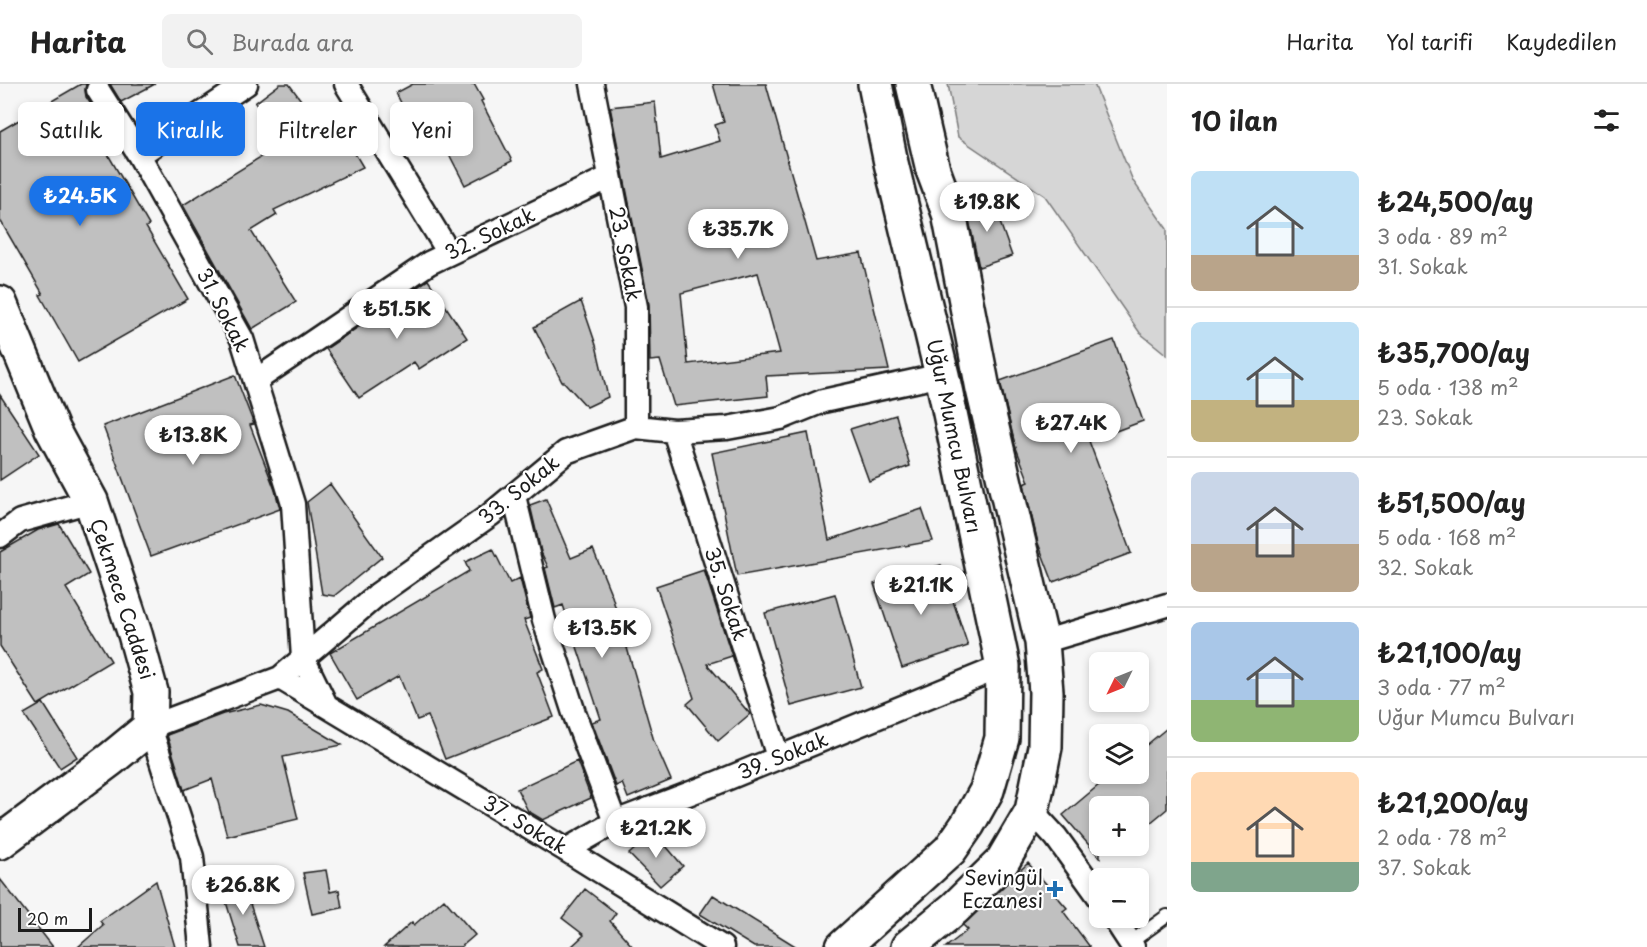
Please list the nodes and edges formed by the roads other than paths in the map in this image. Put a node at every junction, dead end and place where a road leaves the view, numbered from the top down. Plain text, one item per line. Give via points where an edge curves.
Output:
1 (246, 84) edge
2 (346, 84) edge
3 (592, 84) edge
4 (875, 84) edge
5 (913, 84) edge
6 (98, 90) dead end
7 (219, 102) edge
8 (136, 150) edge
9 (140, 156) edge
10 (610, 177) junction
11 (449, 253) junction
12 (0, 306) edge
13 (942, 375) junction
14 (255, 381) junction
15 (636, 427) junction
16 (674, 430) junction
17 (514, 496) junction
18 (91, 501) junction
19 (0, 536) edge
20 (1167, 605) edge
21 (1042, 642) junction
22 (303, 658) junction
23 (1003, 666) junction
24 (280, 678) junction
25 (326, 705) junction
26 (150, 727) junction
27 (778, 758) junction
28 (1032, 811) junction
29 (615, 822) junction
30 (0, 842) edge
31 (566, 850) junction
32 (1089, 883) edge
33 (1167, 916) edge
34 (1121, 928) edge
35 (1132, 944) edge
36 (201, 947) edge
37 (722, 947) edge
38 (843, 947) edge
39 (908, 947) edge

1 - 7 street
2 - 11 street
3 - 10 street, 23. Sokak
4 - 13 main road, Uğur Mumcu Bulvarı
5 - 21 main road, Uğur Mumcu Bulvarı via 933,170 949,213 983,389
6 - 8 street, 31. Sokak
9 - 14 street, 31. Sokak via 242,339
10 - 11 street, 32. Sokak
10 - 15 street, 23. Sokak via 636,307
11 - 14 street, 32. Sokak
12 - 18 main road, Çekmece Caddesi via 52,429
13 - 16 street, 33. Sokak via 823,401 781,418 727,428
13 - 23 main road, Uğur Mumcu Bulvarı
14 - 22 street, 31. Sokak via 293,504
15 - 16 street, 33. Sokak
15 - 17 street, 33. Sokak via 566,452
16 - 27 street, 35. Sokak
17 - 22 street, 33. Sokak via 378,594
17 - 29 street via 544,620
18 - 19 street via 20,521
18 - 26 main road, Çekmece Caddesi via 151,692
20 - 21 street
21 - 28 main road, Uğur Mumcu Bulvarı via 1045,747
22 - 24 street, 33. Sokak
22 - 25 street
23 - 27 street, 39. Sokak
23 - 38 main road, Uğur Mumcu Bulvarı via 1002,738 987,790 968,824 950,850
24 - 25 street, 37. Sokak
24 - 26 street
25 - 31 street, 37. Sokak
26 - 30 main road
26 - 36 street via 192,857
27 - 29 street, 39. Sokak
28 - 32 street
28 - 39 main road, Uğur Mumcu Bulvarı via 1002,862
29 - 31 street, 39. Sokak
31 - 37 street, 37. Sokak
33 - 35 lane
34 - 35 street

